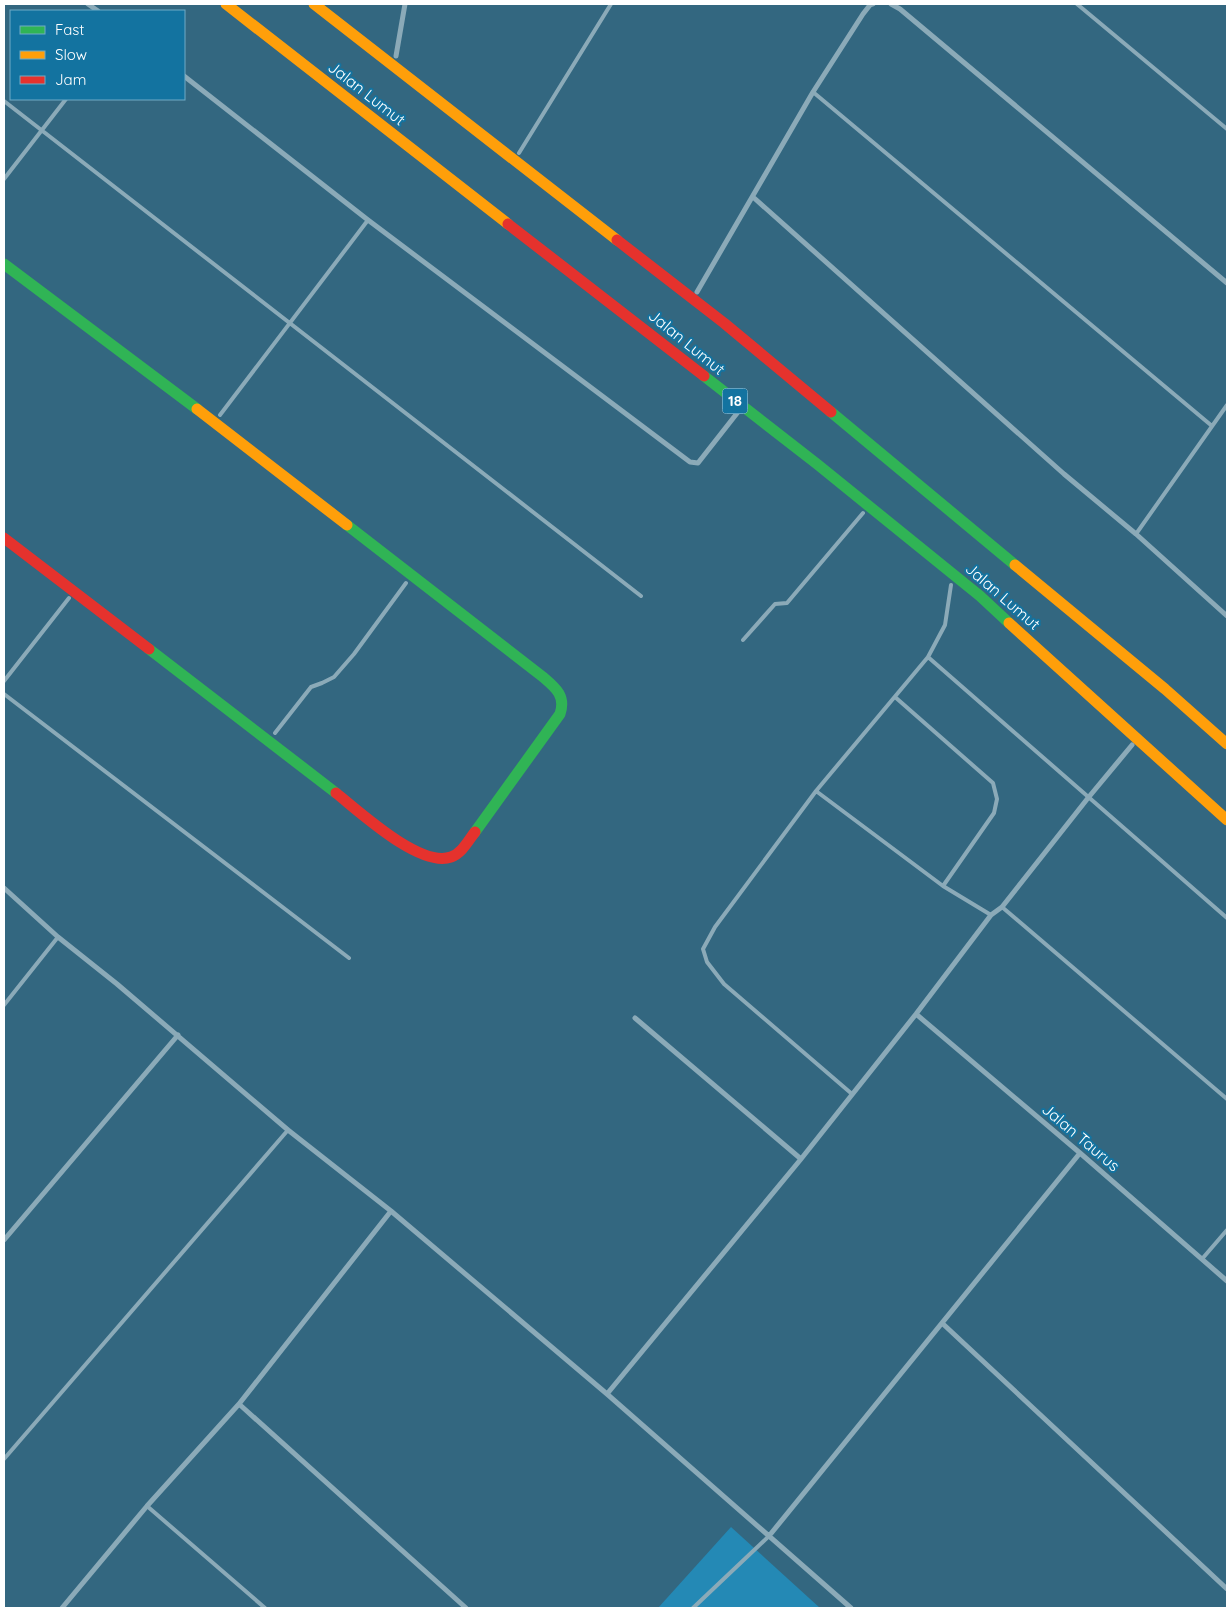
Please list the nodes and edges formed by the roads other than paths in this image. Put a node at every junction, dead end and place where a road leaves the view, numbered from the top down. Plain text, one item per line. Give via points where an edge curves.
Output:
1 (226, 4) edge
2 (314, 4) edge
3 (405, 4) edge
4 (611, 4) edge
5 (873, 4) edge
6 (892, 4) edge
7 (1077, 4) edge
8 (394, 66) junction
9 (185, 77) edge
10 (813, 92) junction
11 (65, 100) edge
12 (4, 101) edge
13 (1227, 129) edge
14 (41, 130) junction
15 (514, 161) junction
16 (4, 179) edge
17 (753, 197) junction
18 (368, 220) junction
19 (4, 264) edge
20 (1227, 282) edge
21 (693, 299) junction
22 (289, 323) junction
23 (1227, 405) edge
24 (742, 406) junction
25 (214, 422) junction
26 (1212, 426) junction
27 (869, 506) junction
28 (1136, 534) junction
29 (4, 538) edge
30 (953, 574) junction
31 (412, 575) junction
32 (74, 592) junction
33 (641, 596) dead end
34 (1227, 616) edge
35 (743, 640) dead end
36 (928, 657) junction
37 (4, 681) edge
38 (4, 694) edge
39 (895, 698) junction
40 (1137, 738) junction
41 (269, 740) junction
42 (1227, 744) edge
43 (816, 791) junction
44 (1088, 798) junction
45 (1227, 820) edge
46 (943, 886) junction
47 (4, 888) edge
48 (1002, 907) junction
49 (991, 915) junction
50 (1227, 918) edge
51 (58, 938) junction
52 (349, 958) dead end
53 (4, 1005) edge
54 (916, 1014) junction
55 (635, 1018) dead end
56 (178, 1035) junction
57 (852, 1094) junction
58 (1227, 1099) edge
59 (288, 1130) junction
60 (1080, 1153) junction
61 (801, 1159) junction
62 (391, 1211) junction
63 (1227, 1230) edge
64 (4, 1240) edge
65 (1202, 1259) junction
66 (1227, 1281) edge
67 (942, 1322) junction
68 (607, 1394) junction
69 (239, 1404) junction
70 (4, 1459) edge
71 (147, 1506) junction
72 (769, 1536) junction
73 (1227, 1589) edge
74 (62, 1608) edge
75 (265, 1608) edge
76 (466, 1608) edge
77 (693, 1608) edge
78 (851, 1608) edge

1 - 24 main road, Jalan Lumut / 18
2 - 8 main road, Jalan Lumut
3 - 8 street
4 - 15 lane
5 - 10 street via 863,14
6 - 20 street
7 - 13 lane
8 - 15 main road, Jalan Lumut
9 - 18 street
10 - 17 street
10 - 26 lane
11 - 14 lane
12 - 14 lane
14 - 16 lane
14 - 22 lane
15 - 21 main road, Jalan Lumut
17 - 21 street
17 - 28 street via 1064,474
18 - 22 lane
18 - 24 street via 690,462 698,463
19 - 25 main road
21 - 42 main road, Jalan Lumut via 1158,683
22 - 25 lane
22 - 33 lane
23 - 26 lane
24 - 27 main road, Jalan Lumut / 18
25 - 31 main road
26 - 28 lane
27 - 30 main road, Jalan Lumut / 18
27 - 35 lane via 787,603 775,604
28 - 34 street
29 - 32 main road
30 - 36 lane via 945,624
30 - 40 main road, Jalan Lumut / 18
31 - 41 lane via 354,654 334,677 311,687
31 - 41 main road via 554,686 563,702 560,714 460,851 445,859 414,851
32 - 37 lane
32 - 41 main road
36 - 39 lane
36 - 44 lane
38 - 52 lane
39 - 43 lane
39 - 46 lane via 993,783 997,799 994,813
40 - 44 street
40 - 45 main road, Jalan Lumut / 18
43 - 46 lane
43 - 57 lane via 715,926 703,949 724,984
44 - 48 street
44 - 50 lane
46 - 49 lane
47 - 51 street
48 - 49 street
48 - 58 lane
49 - 54 street
51 - 53 lane
51 - 56 street
54 - 57 street
54 - 60 street, Jalan Taurus
55 - 61 street
56 - 59 street
56 - 64 street
57 - 61 street
59 - 62 street
59 - 70 lane
60 - 65 street, Jalan Taurus
60 - 67 street
61 - 68 street
62 - 68 street
62 - 69 street
63 - 65 lane
65 - 66 street, Jalan Taurus
67 - 72 street
67 - 73 street
68 - 72 street
69 - 71 street
69 - 76 street
71 - 74 street
71 - 75 lane
72 - 77 lane
72 - 78 street

